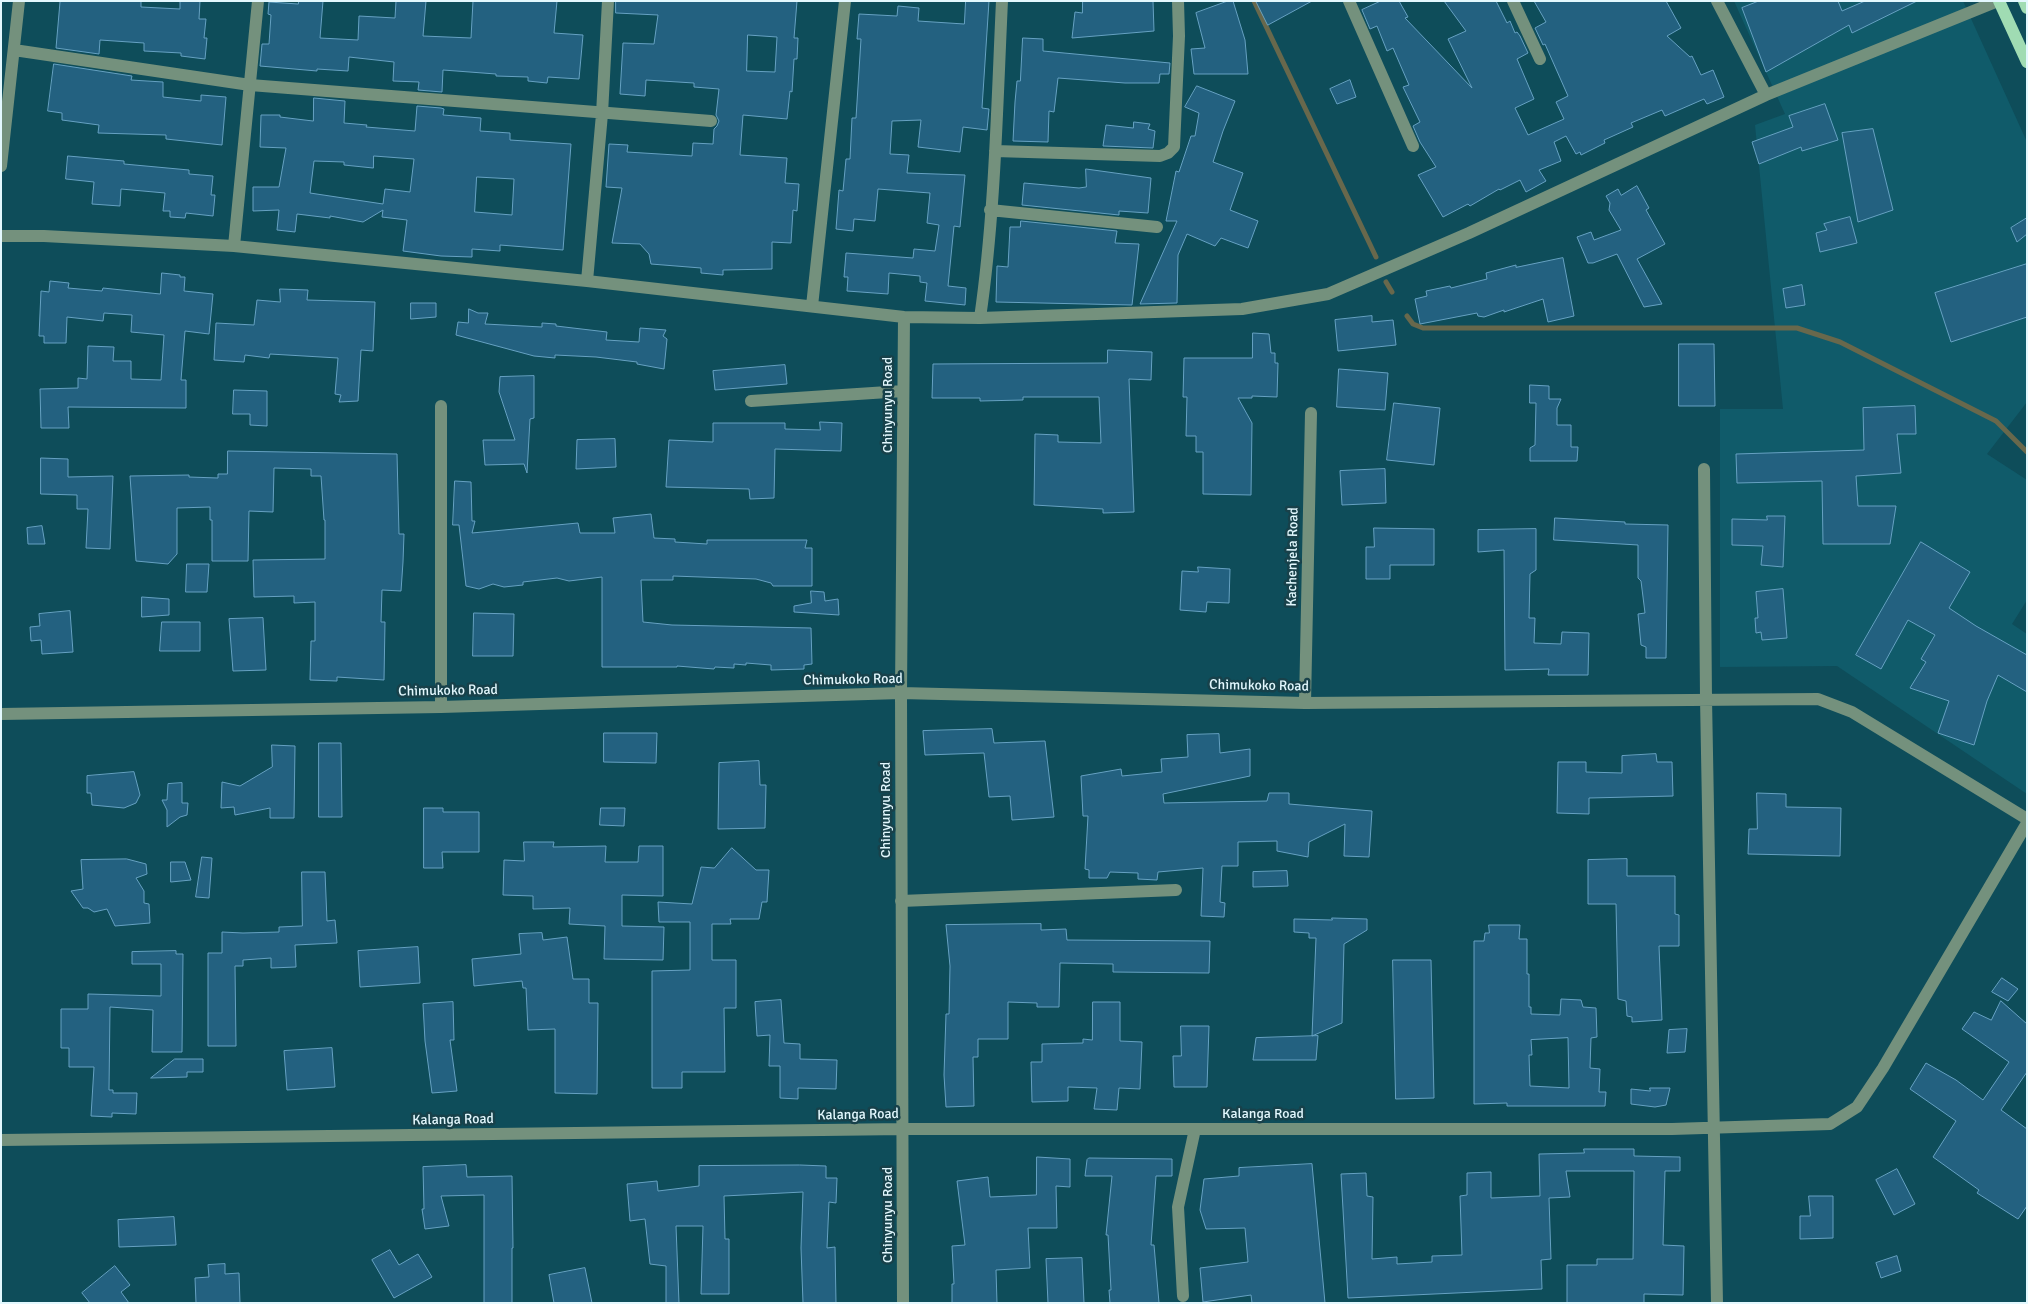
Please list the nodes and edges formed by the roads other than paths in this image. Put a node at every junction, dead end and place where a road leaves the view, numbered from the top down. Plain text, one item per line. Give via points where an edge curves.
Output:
1 (19, 1) edge
2 (258, 1) edge
3 (608, 1) edge
4 (845, 1) edge
5 (1002, 1) edge
6 (1178, 1) edge
7 (1349, 1) edge
8 (1513, 1) edge
9 (1717, 1) edge
10 (1999, 1) edge
11 (2024, 1) edge
12 (2027, 8) edge
13 (14, 50) junction
14 (1540, 59) dead end
15 (2027, 62) edge
16 (250, 85) junction
17 (1766, 95) junction
18 (602, 114) junction
19 (711, 121) dead end
20 (1413, 146) dead end
21 (994, 151) junction
22 (1, 166) edge
23 (990, 210) junction
24 (1157, 227) dead end
25 (1, 236) edge
26 (234, 246) junction
27 (587, 281) junction
28 (812, 306) junction
29 (904, 316) junction
30 (980, 318) junction
31 (903, 392) junction
32 (751, 400) dead end
33 (441, 406) dead end
34 (1312, 412) dead end
35 (1704, 469) dead end
36 (901, 694) junction
37 (1706, 698) junction
38 (1305, 702) junction
39 (441, 707) junction
40 (1, 714) edge
41 (2027, 821) edge
42 (1176, 890) dead end
43 (902, 901) junction
44 (1715, 1127) junction
45 (904, 1129) junction
46 (1195, 1129) junction
47 (1, 1140) edge
48 (1183, 1296) dead end
49 (903, 1303) edge
50 (1717, 1303) edge

1 - 13 street
2 - 16 street
3 - 18 street
4 - 28 street
5 - 21 street
6 - 21 street via 1174,147 1168,153 1160,156
7 - 20 street
8 - 14 street
9 - 17 street
10 - 15 main road
10 - 17 street
11 - 12 main road
13 - 16 street
13 - 22 street
16 - 18 street
16 - 26 street
17 - 30 street via 1469,233 1328,294 1242,309
18 - 19 street
18 - 27 street
21 - 23 street
23 - 24 street
23 - 30 street
25 - 26 street
26 - 27 street
27 - 28 street
28 - 29 street
29 - 30 street
29 - 31 street, Chinyunyu Road
31 - 32 street
31 - 36 street, Chinyunyu Road
33 - 39 street
34 - 38 street, Kachenjela Road
35 - 37 street
36 - 38 street, Chimukoko Road
36 - 39 street, Chimukoko Road
36 - 43 street, Chinyunyu Road
37 - 38 street, Chimukoko Road
37 - 41 street, Chimukoko Road via 1818,699 1852,712
37 - 44 street
39 - 40 street, Chimukoko Road
41 - 44 street, Kalanga Road via 1857,1107 1830,1124
42 - 43 street
43 - 45 street, Chinyunyu Road
44 - 46 street, Kalanga Road
44 - 50 street
45 - 46 street, Kalanga Road
45 - 47 street, Kalanga Road
45 - 49 street, Chinyunyu Road
46 - 48 street via 1178,1207

